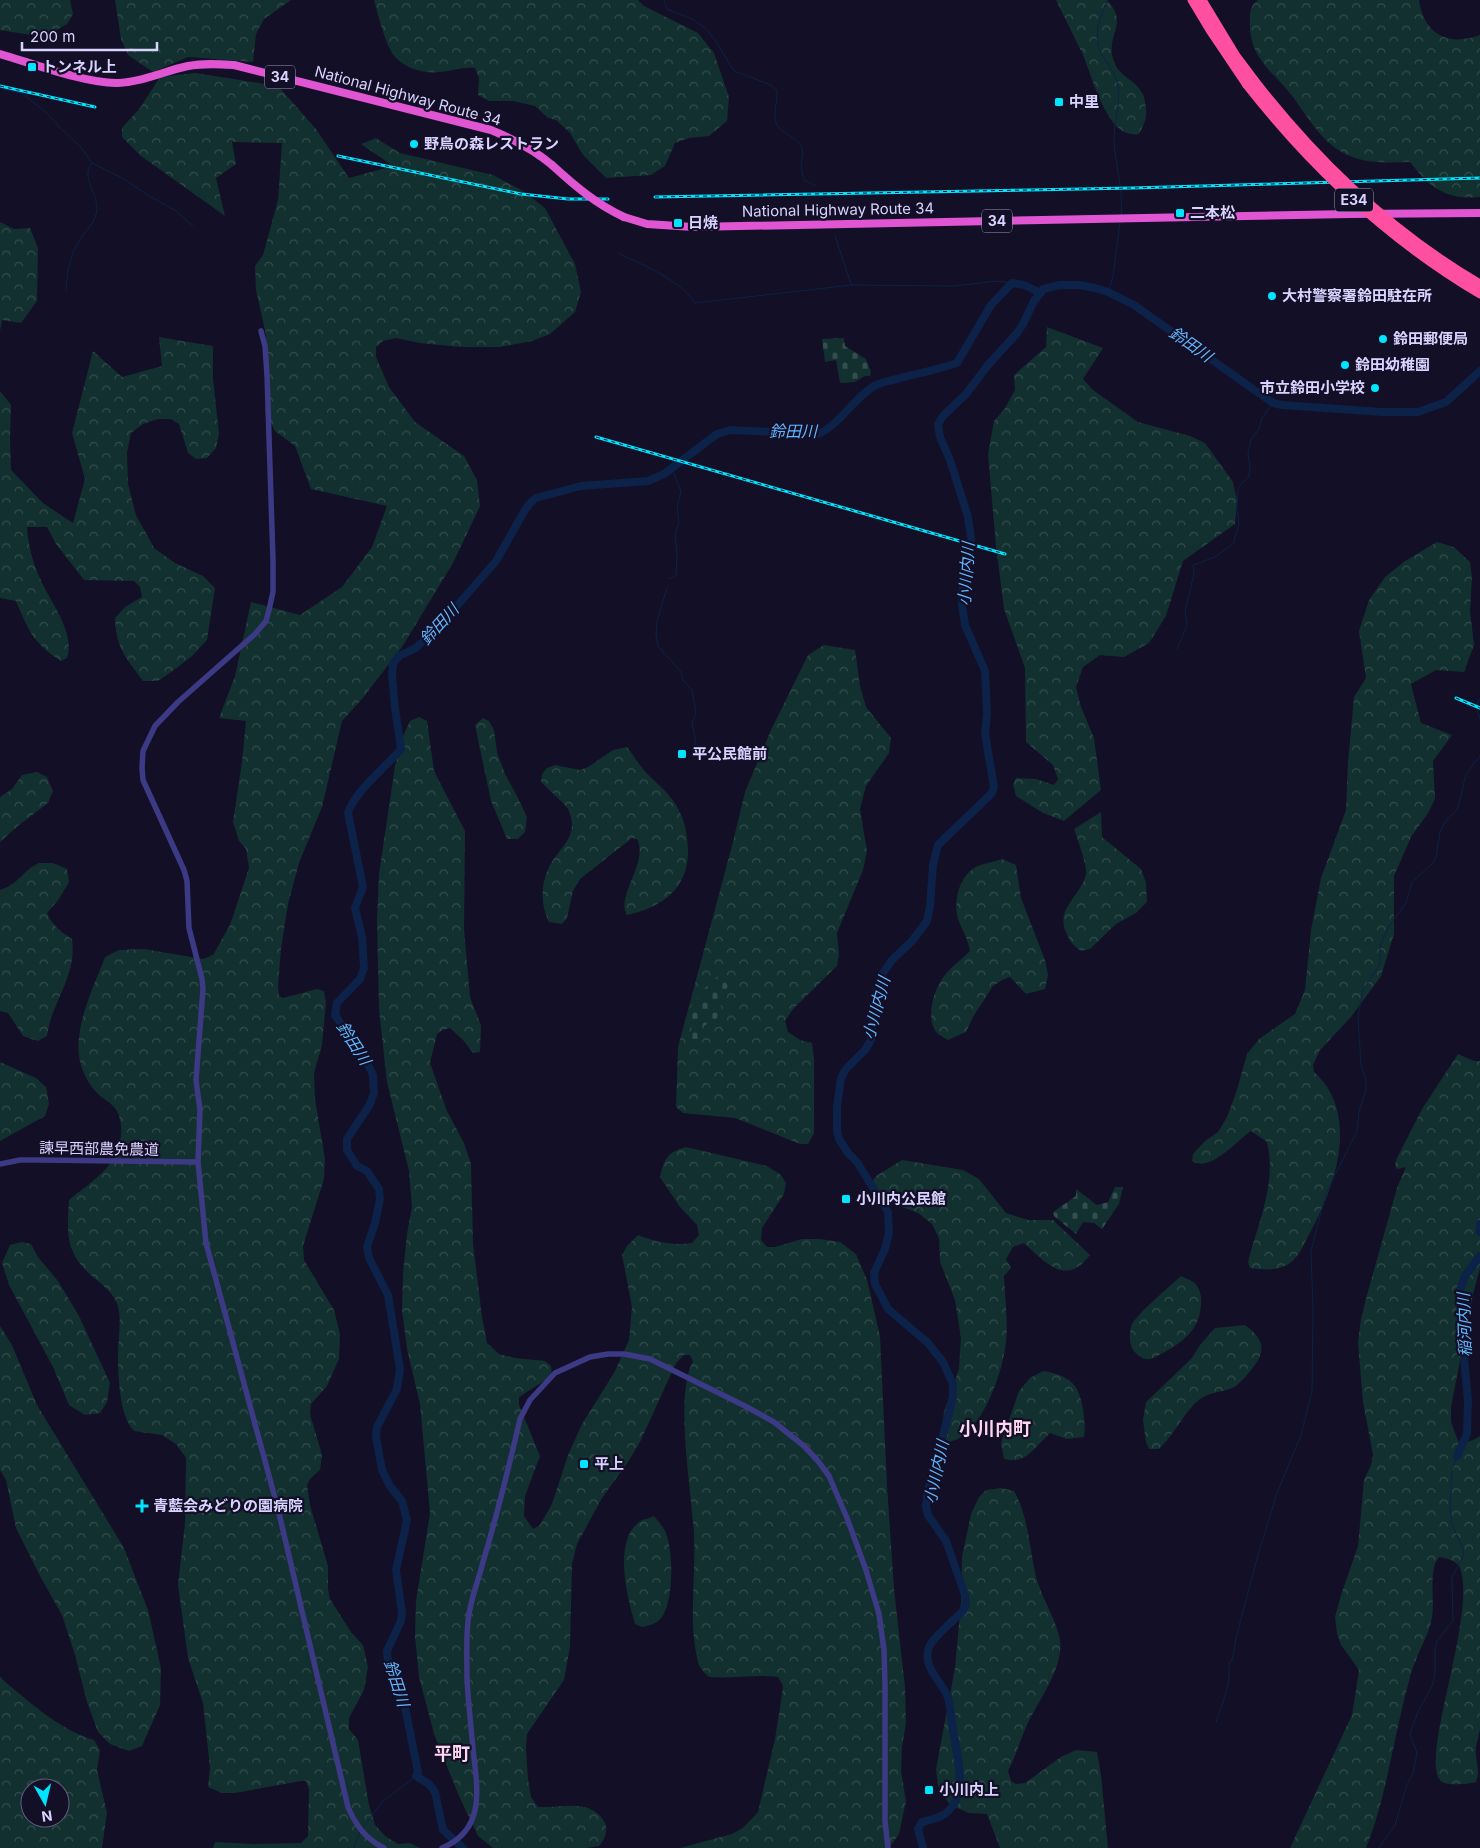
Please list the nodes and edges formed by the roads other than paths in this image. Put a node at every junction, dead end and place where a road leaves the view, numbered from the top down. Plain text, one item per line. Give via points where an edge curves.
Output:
1 (1192, 0) edge
2 (1202, 0) edge
3 (0, 54) edge
4 (1251, 82) junction
5 (1480, 213) edge
6 (1480, 284) edge
7 (1480, 294) edge
8 (261, 331) dead end
9 (198, 1162) junction
10 (0, 1164) edge
11 (384, 1848) edge
12 (442, 1848) edge
13 (888, 1848) edge

1 - 4 highway, E34 via 1210,30
2 - 4 highway, E34
3 - 5 highway, National Highway Route 34 / 34, bridge via 86,79 116,83 139,81 189,66 209,63 234,65 490,130 540,154 605,209 647,224 690,227
4 - 6 highway, E34, bridge via 1351,187 1388,220
4 - 7 highway, E34, bridge via 1289,136 1345,193 1422,256
8 - 9 street via 267,375 272,602 266,621 255,634 155,726 143,751 143,780 187,881 188,917 202,979 196,1080 200,1110
9 - 10 street, 諫早西部農免農道 via 20,1160
9 - 11 street via 206,1243 278,1509 344,1794 361,1831
12 - 13 street via 461,1836 472,1820 478,1792 468,1682 468,1620 520,1419 530,1400 555,1373 590,1357 624,1354 650,1359 774,1422 804,1446 829,1476 847,1518 879,1614 884,1650

